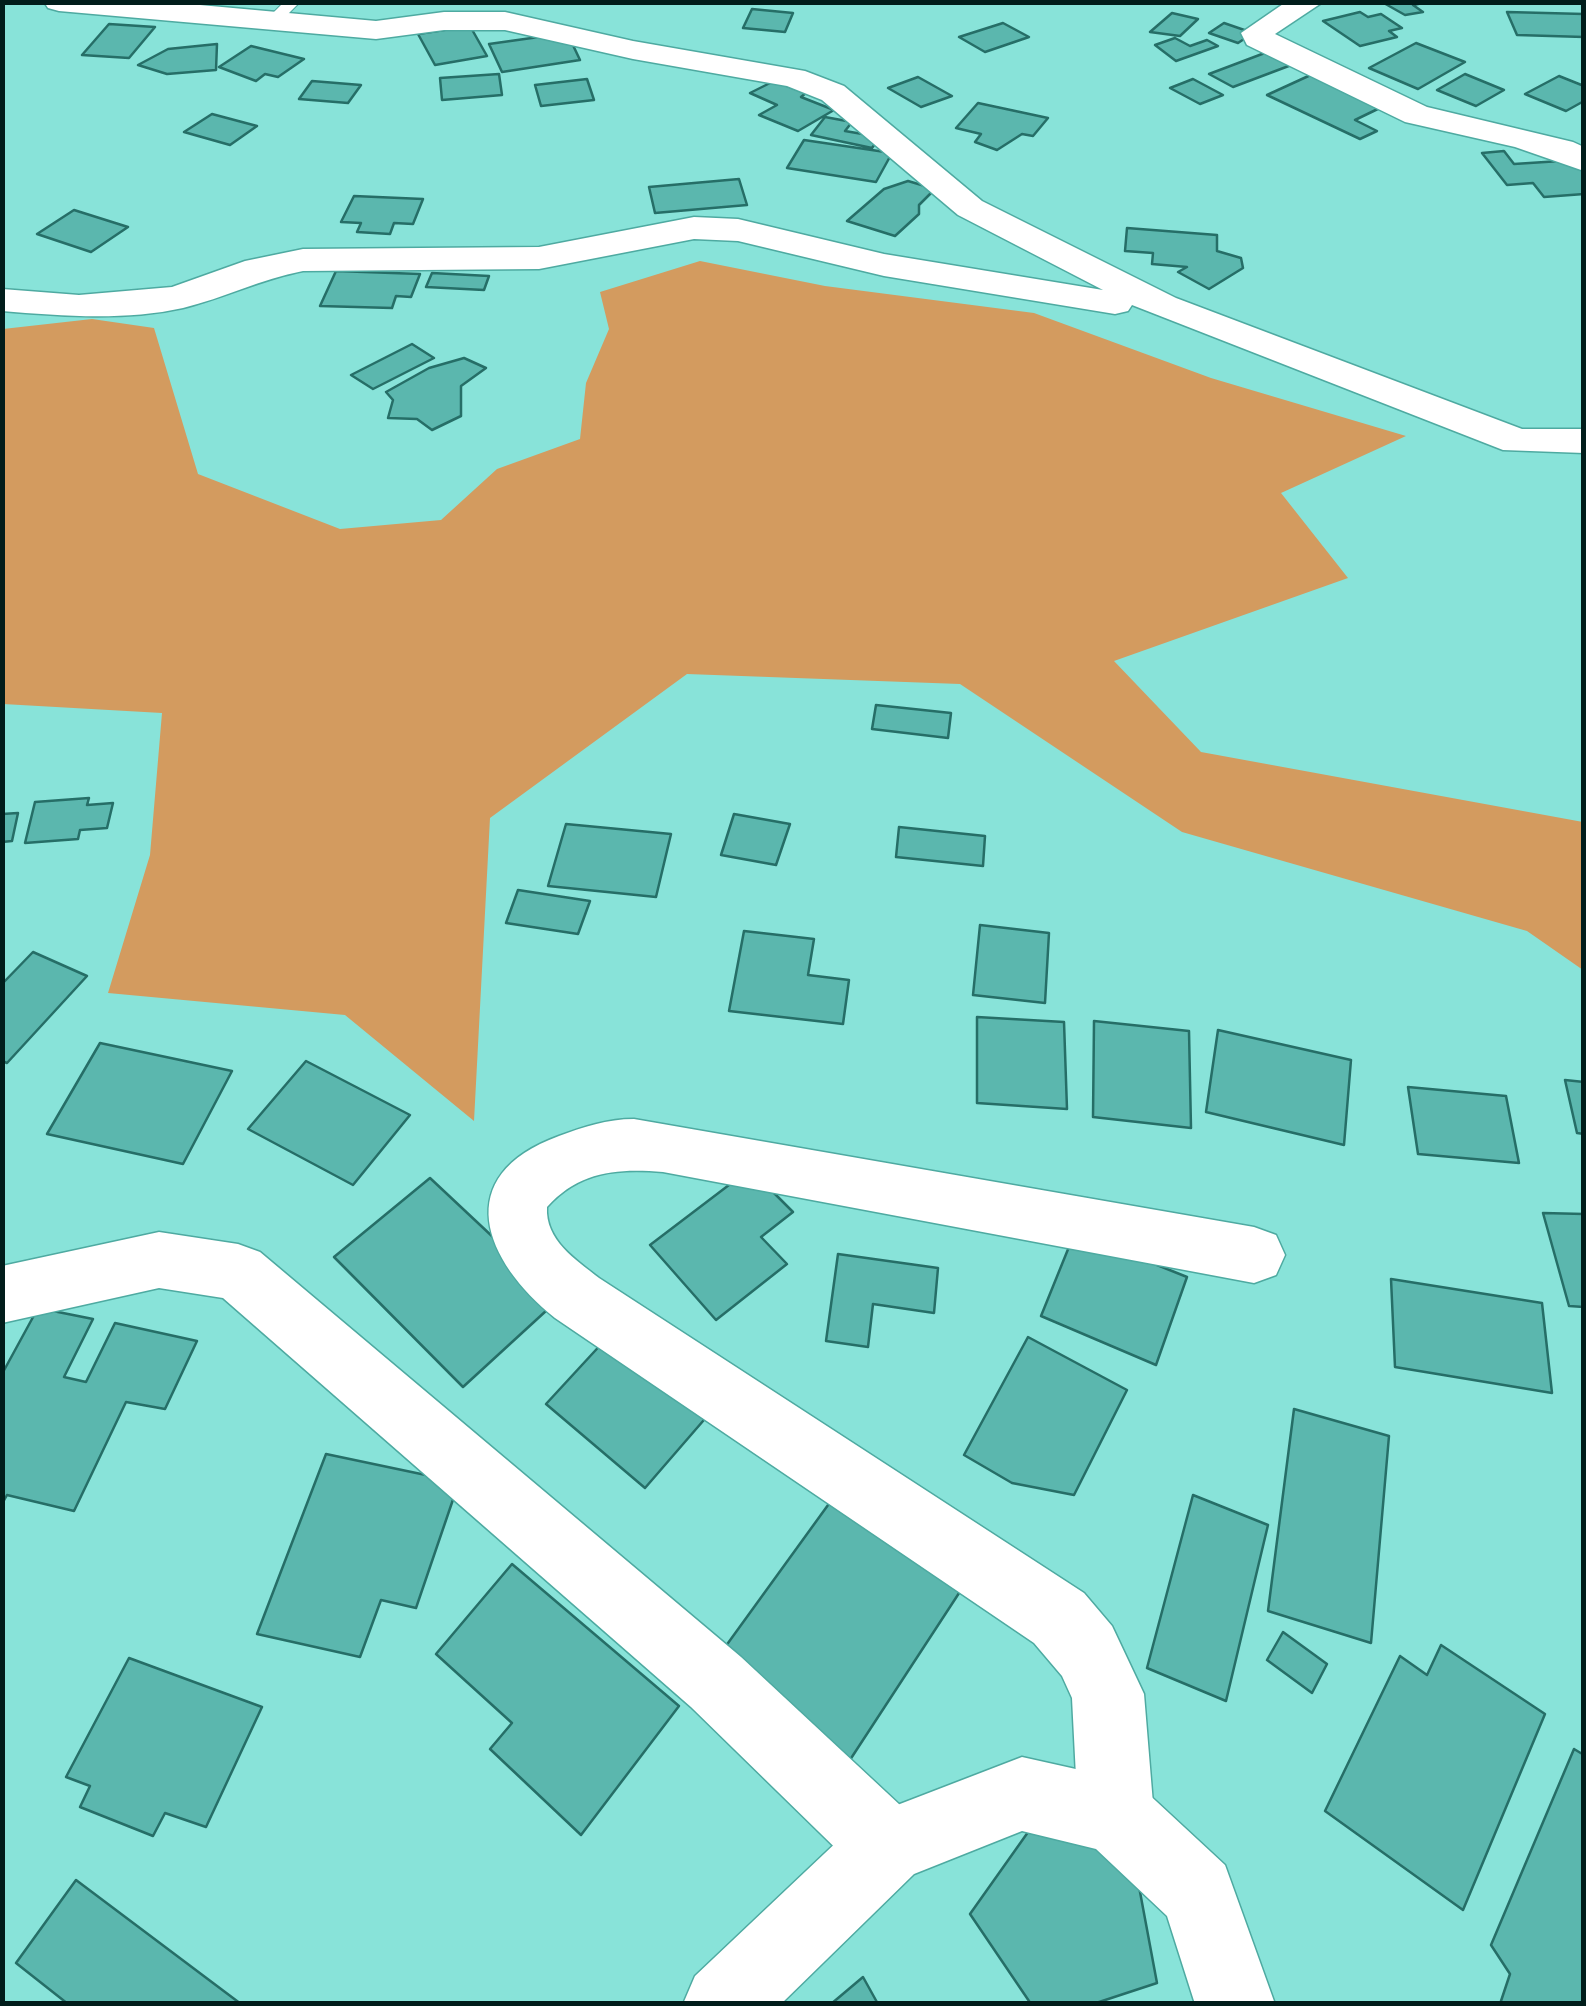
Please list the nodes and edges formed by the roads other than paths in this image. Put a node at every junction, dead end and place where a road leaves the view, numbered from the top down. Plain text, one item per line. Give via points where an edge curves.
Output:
1 (59, 2) edge
2 (1308, 2) edge
3 (284, 11) edge
4 (1584, 161) edge
5 (2, 300) edge
6 (1163, 306) junction
7 (1584, 442) edge
8 (1254, 1255) dead end
9 (2, 1295) edge
10 (1116, 1816) junction
11 (888, 1846) junction
12 (722, 2004) edge
13 (1235, 2004) edge

1 - 3 street
2 - 4 street via 1256,32 1258,38 1417,115 1521,138
3 - 6 street via 376,30 505,21 794,78 833,93 970,208
5 - 6 street via 79,306 177,298 303,260 540,258 694,228 738,230 884,265 1109,303
6 - 7 street via 1516,440
8 - 10 street via 619,1144 552,1164 522,1194 515,1219 548,1276 577,1298 1059,1618 1087,1651 1108,1694
9 - 11 street via 158,1260 238,1272 716,1682
10 - 11 street via 1022,1794
10 - 13 street via 1198,1892
11 - 12 street

